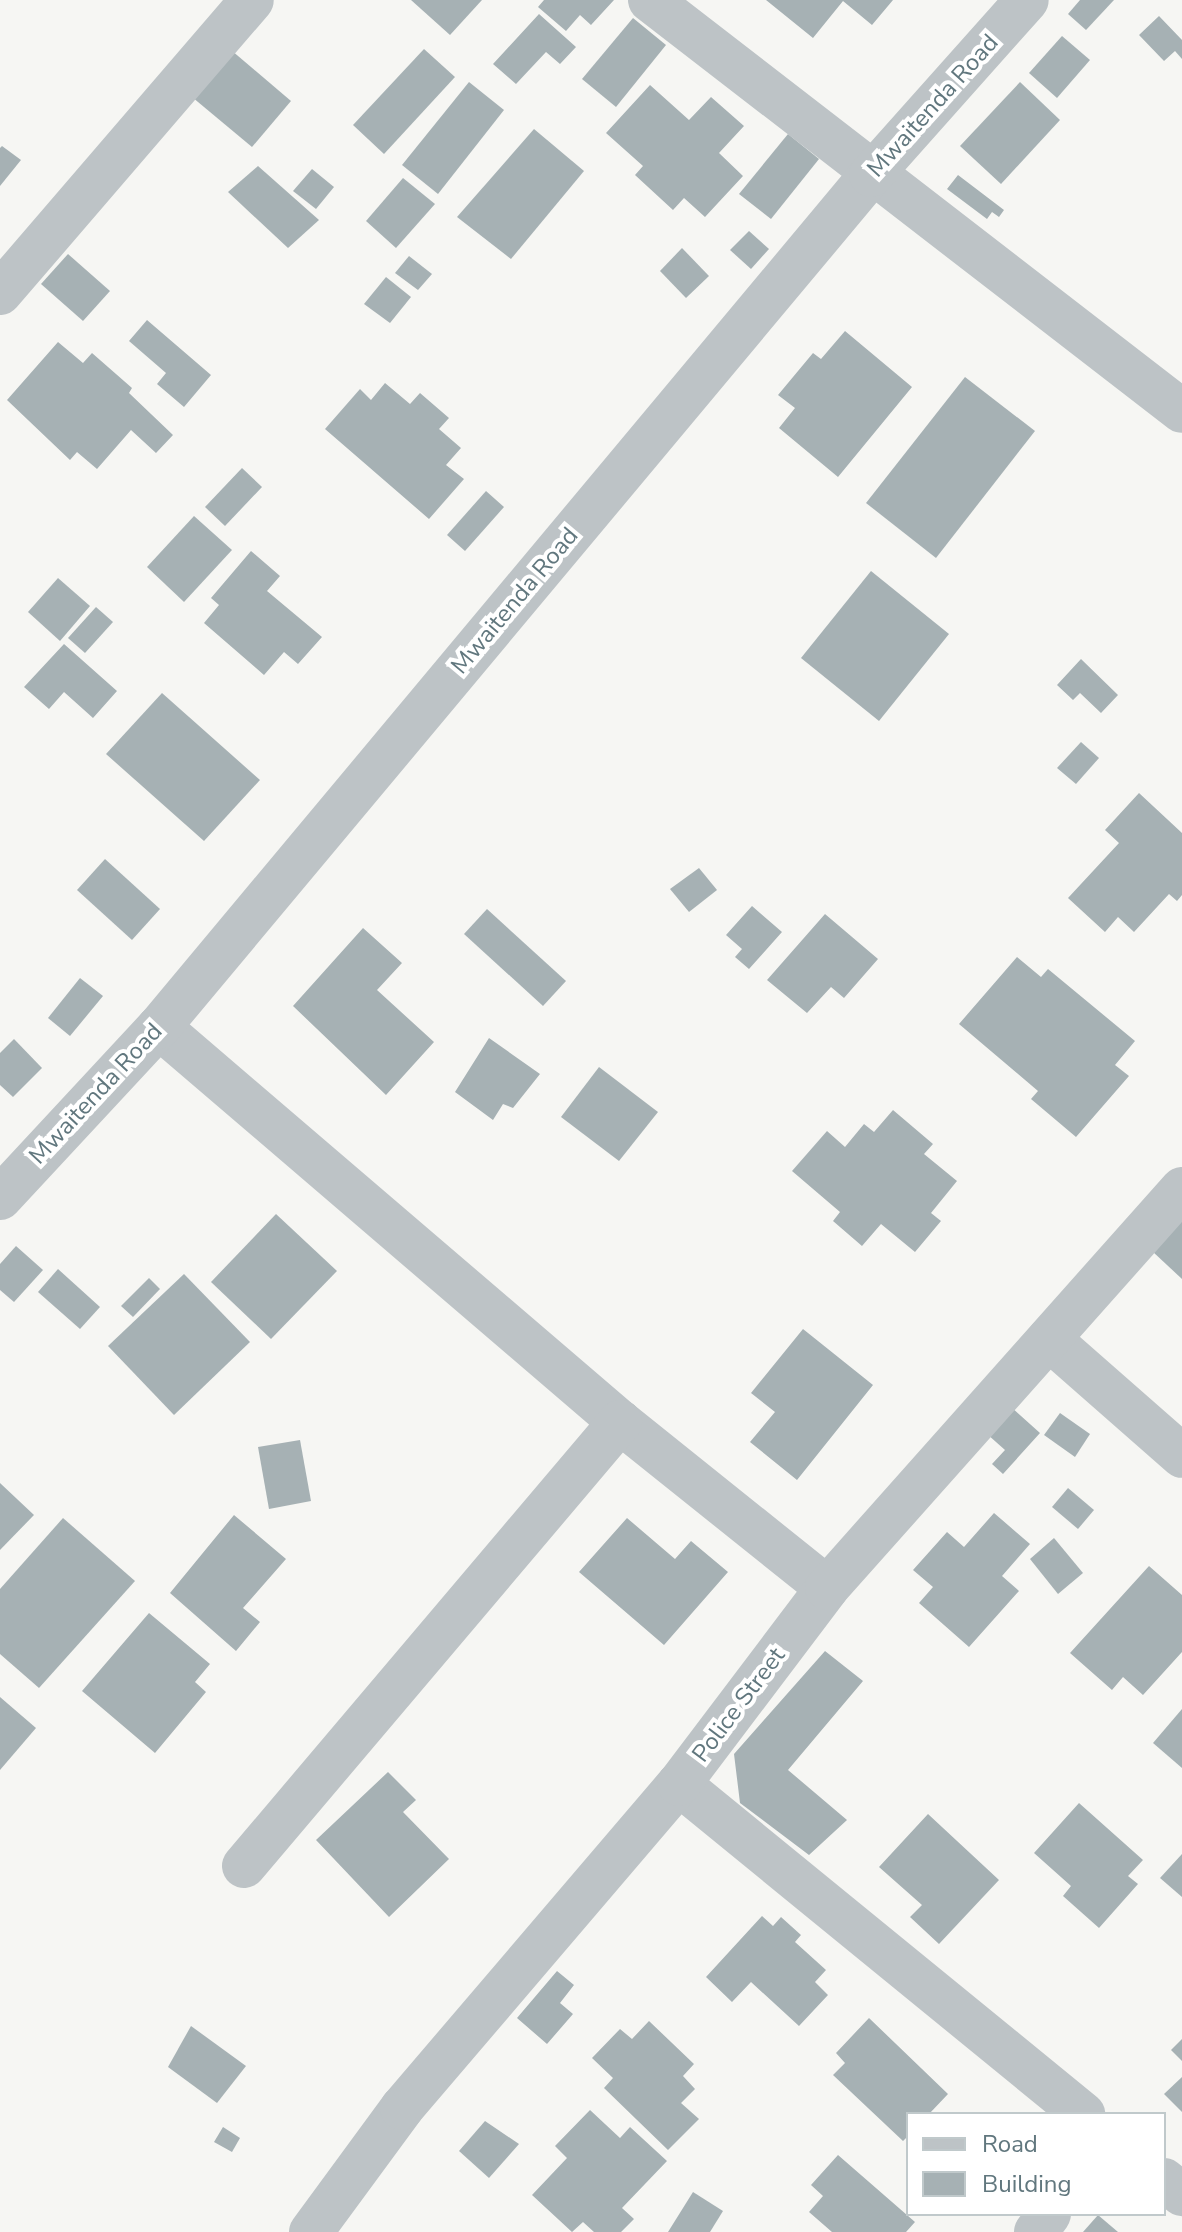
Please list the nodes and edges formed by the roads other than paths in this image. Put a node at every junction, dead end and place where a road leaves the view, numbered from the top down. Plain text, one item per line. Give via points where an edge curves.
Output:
1 (252, 0) edge
2 (650, 0) edge
3 (1027, 0) edge
4 (871, 175) junction
5 (0, 293) edge
6 (1182, 411) edge
7 (159, 1027) junction
8 (1182, 1189) edge
9 (0, 1198) edge
10 (1049, 1339) junction
11 (620, 1422) junction
12 (1182, 1456) edge
13 (827, 1588) junction
14 (679, 1784) junction
15 (244, 1866) dead end
16 (1081, 2112) edge
17 (1166, 2182) edge
18 (1182, 2194) edge
19 (311, 2232) edge

1 - 5 street
2 - 4 street
3 - 4 street, Mwaitenda Road
4 - 6 street
4 - 7 street, Mwaitenda Road
7 - 9 street, Mwaitenda Road
7 - 11 street
8 - 10 street, Police Street
10 - 12 street
10 - 13 street, Police Street
11 - 13 street
11 - 15 street
13 - 14 street, Police Street
14 - 16 street
14 - 19 street, Police Street via 402,2108
17 - 18 street

